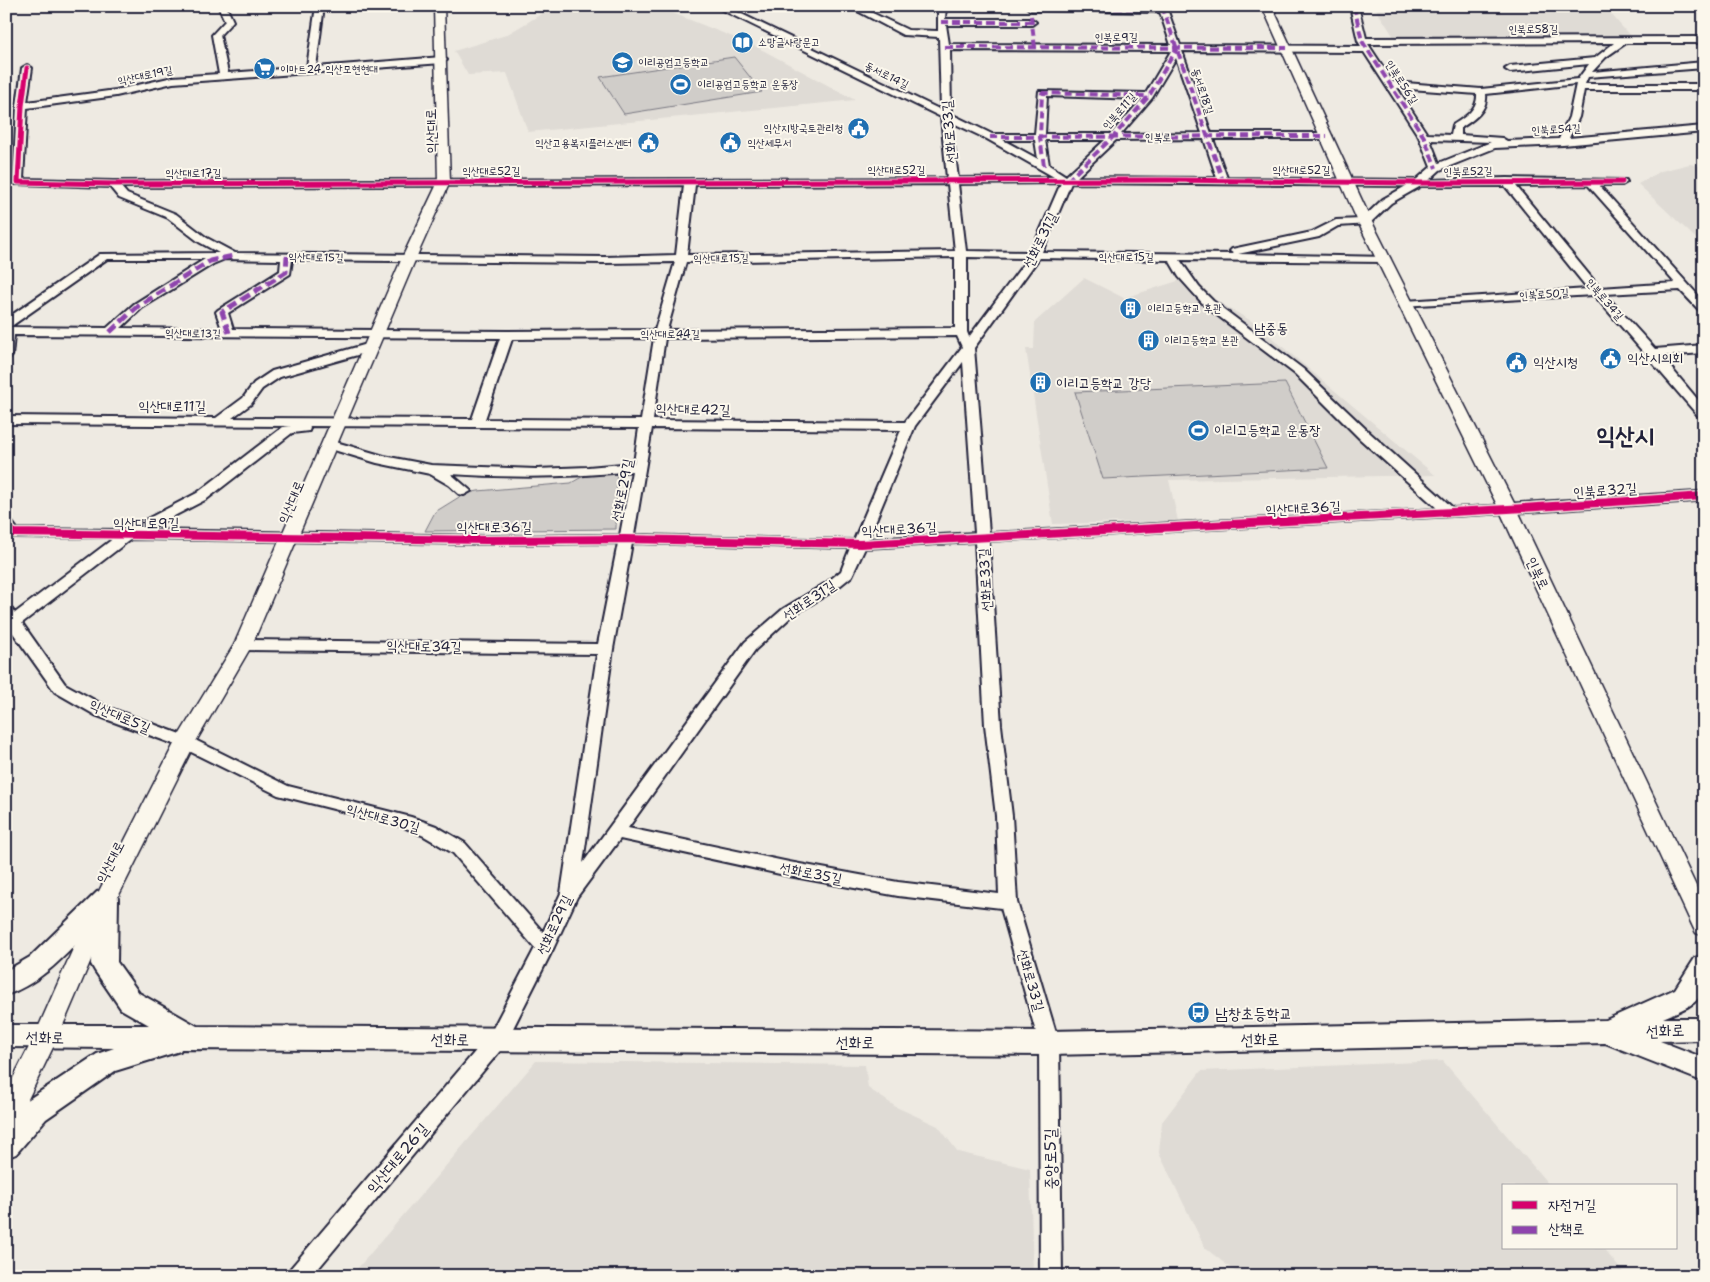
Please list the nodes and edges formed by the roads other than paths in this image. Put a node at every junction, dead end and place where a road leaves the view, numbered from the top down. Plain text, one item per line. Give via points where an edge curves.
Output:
1 (222, 6) edge
2 (320, 6) edge
3 (438, 6) edge
4 (718, 6) edge
5 (852, 6) edge
6 (860, 6) edge
7 (1268, 6) edge
8 (1354, 6) edge
9 (942, 7) edge
10 (1030, 7) edge
11 (1163, 7) edge
12 (1032, 22) junction
13 (943, 34) junction
14 (1624, 40) junction
15 (1704, 40) edge
16 (1364, 45) junction
17 (1035, 48) junction
18 (1177, 48) junction
19 (1287, 48) junction
20 (442, 60) junction
21 (1598, 60) junction
22 (1704, 65) edge
23 (27, 68) dead end
24 (1510, 69) dead end
25 (311, 70) junction
26 (224, 76) junction
27 (1582, 81) junction
28 (1390, 85) junction
29 (1704, 87) edge
30 (1481, 92) junction
31 (1148, 96) junction
32 (22, 106) junction
33 (946, 118) junction
34 (1704, 129) edge
35 (1114, 136) junction
36 (1327, 136) junction
37 (990, 137) junction
38 (1040, 137) junction
39 (1424, 137) junction
40 (1456, 137) junction
41 (1206, 138) junction
42 (1563, 142) junction
43 (1518, 144) junction
44 (1044, 166) junction
45 (1436, 168) junction
46 (954, 181) junction
47 (1067, 181) junction
48 (1223, 181) junction
49 (1507, 181) junction
50 (1590, 181) junction
51 (444, 182) junction
52 (690, 182) junction
53 (1347, 182) junction
54 (1622, 182) dead end
55 (1419, 183) junction
56 (113, 184) junction
57 (1365, 222) junction
58 (961, 254) junction
59 (233, 256) junction
60 (287, 256) junction
61 (1035, 256) junction
62 (1173, 257) junction
63 (1208, 257) junction
64 (409, 258) junction
65 (681, 259) junction
66 (1384, 259) junction
67 (1682, 286) junction
68 (1596, 291) junction
69 (1405, 304) junction
70 (1704, 309) edge
71 (7, 329) edge
72 (110, 332) junction
73 (962, 332) junction
74 (230, 334) junction
75 (660, 334) junction
76 (508, 335) junction
77 (375, 340) junction
78 (968, 348) junction
79 (1704, 349) edge
80 (1652, 352) junction
81 (6, 356) edge
82 (1704, 415) edge
83 (6, 420) edge
84 (218, 421) junction
85 (338, 423) junction
86 (647, 423) junction
87 (477, 424) junction
88 (908, 426) junction
89 (329, 444) junction
90 (640, 466) junction
91 (433, 469) junction
92 (464, 491) dead end
93 (1704, 496) edge
94 (1508, 509) junction
95 (1450, 512) junction
96 (6, 524) edge
97 (127, 535) junction
98 (290, 536) junction
99 (982, 537) junction
100 (625, 539) junction
101 (860, 544) junction
102 (10, 616) edge
103 (243, 644) junction
104 (606, 650) junction
105 (185, 742) junction
106 (616, 832) junction
107 (570, 893) junction
108 (106, 899) junction
109 (1008, 902) junction
110 (1704, 927) edge
111 (545, 947) junction
112 (1704, 966) edge
113 (6, 984) edge
114 (1704, 1029) edge
115 (1606, 1032) junction
116 (6, 1036) edge
117 (192, 1036) junction
118 (46, 1037) junction
119 (497, 1040) junction
120 (1049, 1043) junction
121 (1704, 1070) edge
122 (6, 1118) edge
123 (6, 1144) edge
124 (298, 1276) edge
125 (1051, 1276) edge

1 - 26 street via 229,21 216,35
2 - 25 street
3 - 20 street, 익산대로
4 - 33 street, 동서로14길
5 - 13 street via 906,33
6 - 9 street
7 - 19 street, 인북로
8 - 16 street, 인북로56길
9 - 13 street, 선화로33길
10 - 11 street, 동서로18길
10 - 12 street
11 - 18 street, 동서로18길
12 - 13 street
12 - 17 street
13 - 17 street, 인북로9길
13 - 33 street, 선화로33길
14 - 15 street, 인북로58길
14 - 16 street, 인북로58길
14 - 21 street
16 - 19 street, 인북로58길
16 - 28 street, 인북로56길
17 - 18 street, 인북로9길
18 - 19 street, 인북로9길
18 - 31 street, 인북로11길
18 - 41 street, 동서로18길
19 - 36 street, 인북로
20 - 25 street, 익산대로19길
20 - 51 street, 익산대로
21 - 24 street
21 - 27 street
22 - 27 street
23 - 32 street
25 - 26 street, 익산대로19길
26 - 32 street, 익산대로19길 via 173,80 116,93
27 - 29 street
27 - 30 street
27 - 42 street
28 - 30 street
28 - 39 street, 인북로56길
30 - 40 street via 1483,97 1478,109 1456,127
31 - 35 street, 인북로11길
31 - 38 street via 1042,93
32 - 56 street, 익산대로17길 via 18,182
33 - 37 street, 동서로14길
33 - 46 street, 선화로33길
34 - 42 street, 인북로54길
35 - 38 street, 인북로
35 - 41 street, 인북로
35 - 47 street, 인북로11길
36 - 41 street, 인북로
36 - 53 street, 인북로
37 - 38 street, 인북로
37 - 44 street, 동서로14길
38 - 44 street
39 - 40 street
39 - 45 street, 인북로56길
40 - 43 street
41 - 48 street, 동서로18길
42 - 43 street, 인북로54길
43 - 45 street, 인북로54길 via 1492,144
44 - 47 street, 동서로14길
45 - 55 street, 인북로54길
46 - 47 street, 익산대로52길
46 - 52 street, 익산대로52길
46 - 58 street, 선화로33길
47 - 48 street, 익산대로52길
47 - 61 street, 선화로31길
48 - 53 street, 익산대로52길
49 - 50 street, 인북로52길
49 - 55 street, 인북로52길
49 - 68 street, 인북로34길
50 - 54 street, 인북로52길
50 - 67 street
51 - 52 street, 익산대로52길
51 - 56 street, 익산대로17길
51 - 64 street, 익산대로
52 - 65 street, 선화로29길
53 - 55 street, 인북로52길
53 - 57 street, 인북로
55 - 57 street, 인북로52길 via 1387,201
56 - 59 street, 익산대로15길 via 123,196 172,216 203,240
57 - 63 street via 1336,223 1315,235
57 - 66 street, 인북로
58 - 61 street, 익산대로15길
58 - 65 street, 익산대로15길
58 - 73 street, 선화로33길
59 - 60 street, 익산대로15길
59 - 71 street, 익산대로15길 via 104,256
59 - 72 street via 210,261 138,306
60 - 64 street, 익산대로15길
60 - 74 street via 286,272 222,312
61 - 62 street, 익산대로15길
61 - 78 street, 선화로31길
62 - 63 street, 익산대로15길
62 - 95 street via 1180,272 1213,308 1290,364
63 - 66 street
64 - 65 street, 익산대로15길
64 - 77 street, 익산대로
65 - 75 street, 선화로29길
66 - 69 street, 인북로
67 - 68 street, 인북로50길
67 - 70 street
68 - 69 street, 인북로50길
68 - 80 street, 인북로34길
69 - 94 street, 인북로
71 - 72 street, 익산대로13길
71 - 81 street
72 - 74 street, 익산대로13길
73 - 75 street, 익산대로44길
73 - 78 street, 선화로33길
74 - 77 street, 익산대로13길
75 - 76 street, 익산대로44길
75 - 86 street, 선화로29길
76 - 77 street, 익산대로44길
76 - 87 street
77 - 84 street via 276,374 258,386 247,401
77 - 85 street, 익산대로
78 - 88 street, 선화로31길
78 - 99 street, 선화로33길
79 - 80 street
80 - 82 street, 인북로34길
83 - 84 street, 익산대로11길
84 - 85 street, 익산대로11길
85 - 87 street, 익산대로42길
85 - 89 street, 익산대로
85 - 97 street via 288,430 202,496
86 - 87 street, 익산대로42길
86 - 88 street, 익산대로42길
86 - 90 street, 선화로29길
88 - 101 street, 선화로31길
89 - 91 street via 384,460
89 - 98 street, 익산대로
90 - 91 street via 544,474
90 - 100 street, 선화로29길
91 - 92 street via 453,480
93 - 94 street, 인북로32길
94 - 95 street, 익산대로36길
94 - 110 street, 인북로
95 - 99 street, 익산대로36길
96 - 97 street, 익산대로9길 via 13,533
97 - 98 street, 익산대로9길
97 - 102 street
98 - 100 street, 익산대로36길
98 - 103 street, 익산대로
99 - 101 street, 익산대로36길
99 - 109 street, 선화로33길
100 - 101 street, 익산대로36길
100 - 104 street, 선화로29길
101 - 106 street, 선화로31길 via 847,573 788,612 750,646
102 - 105 street, 익산대로5길 via 60,688 101,711
103 - 104 street, 익산대로34길
103 - 105 street, 익산대로
104 - 107 street, 선화로29길
105 - 108 street, 익산대로
105 - 111 street, 익산대로30길 via 284,791 405,821 430,831 459,848
106 - 107 street, 선화로31길
106 - 109 street, 선화로35길 via 898,889
107 - 111 street, 선화로29길
108 - 113 main road via 39,964
108 - 117 main road via 104,964 130,1001
108 - 118 street, 익산대로
109 - 120 street, 선화로33길
111 - 119 street, 선화로29길
112 - 115 main road via 1684,997
114 - 115 main road, 선화로
115 - 120 main road, 선화로
115 - 121 main road
116 - 118 main road, 선화로
117 - 118 main road, 선화로
117 - 119 main road, 선화로
117 - 123 main road via 107,1062 36,1110
118 - 122 street, 익산대로
119 - 120 main road, 선화로
119 - 124 street, 익산대로26길
120 - 125 street, 중앙로5길

